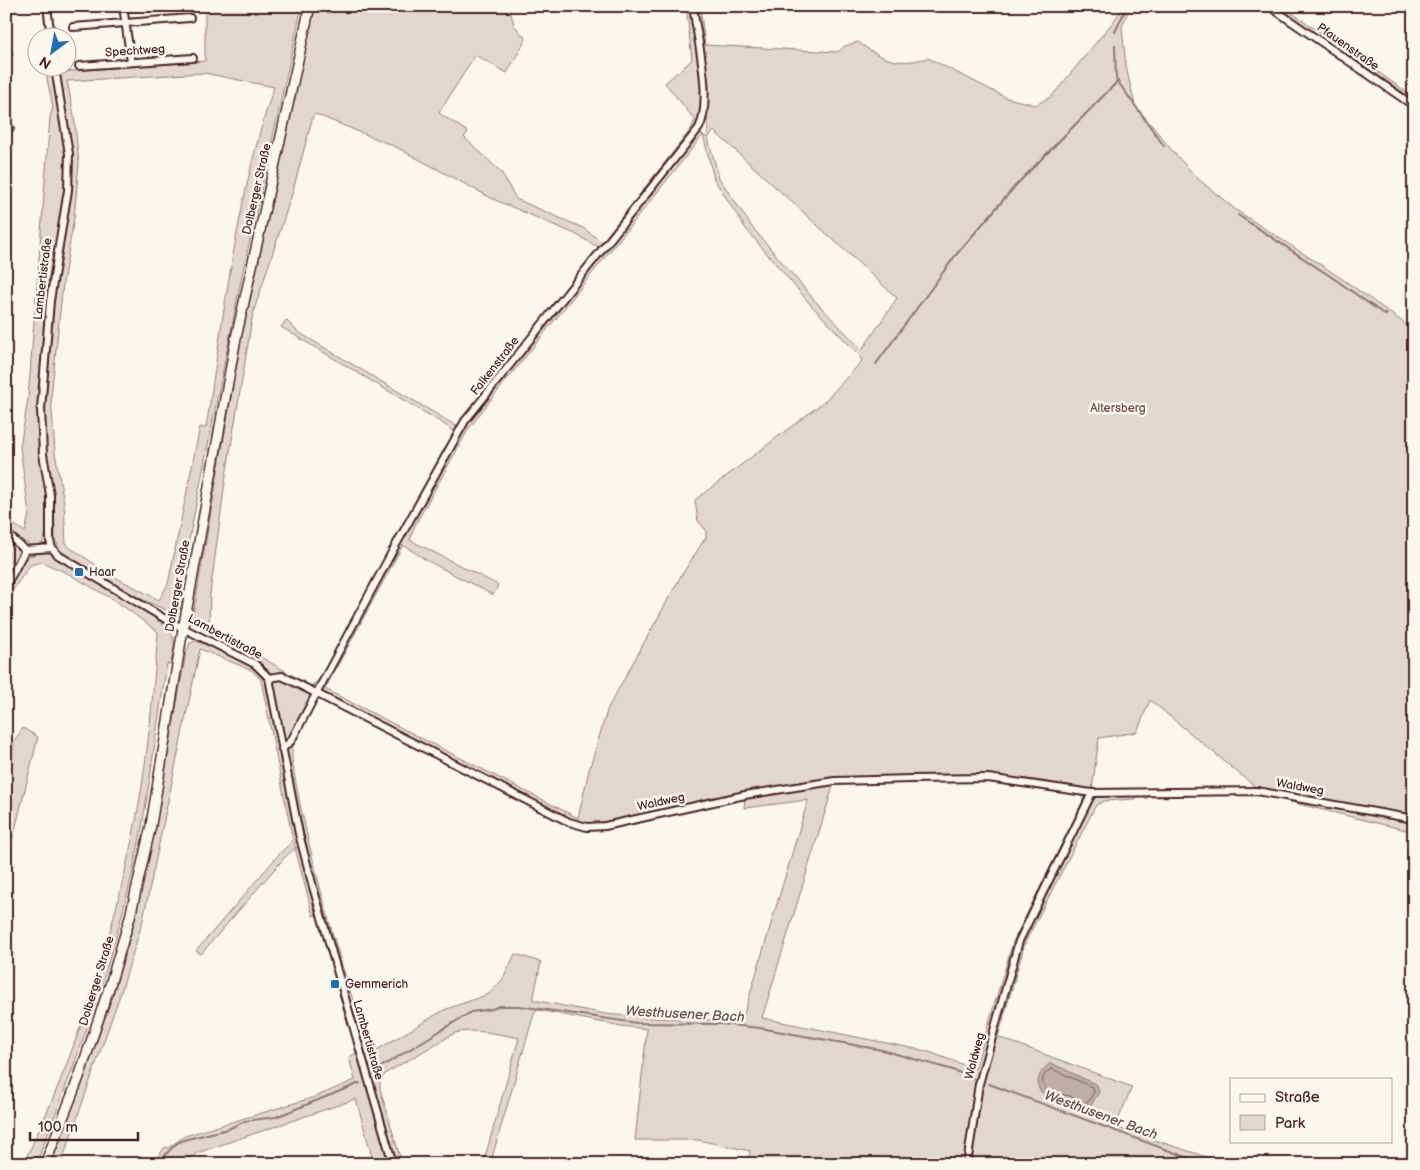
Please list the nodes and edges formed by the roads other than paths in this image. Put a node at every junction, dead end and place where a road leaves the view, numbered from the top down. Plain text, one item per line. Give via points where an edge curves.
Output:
1 (47, 6) edge
2 (123, 6) edge
3 (310, 6) edge
4 (693, 6) edge
5 (1269, 6) edge
6 (190, 18) dead end
7 (126, 23) junction
8 (73, 27) dead end
9 (50, 28) edge
10 (194, 58) dead end
11 (132, 62) junction
12 (79, 66) dead end
13 (57, 78) edge
14 (1414, 106) edge
15 (6, 533) edge
16 (52, 548) junction
17 (25, 550) junction
18 (6, 586) edge
19 (183, 628) junction
20 (268, 678) junction
21 (317, 693) junction
22 (282, 749) junction
23 (1092, 793) junction
24 (1414, 819) edge
25 (45, 1164) edge
26 (393, 1164) edge
27 (967, 1164) edge

1 - 9 street
2 - 7 street
3 - 19 main road, Dolberger Straße via 236,338
4 - 21 street, Falkenstraße via 704,90 704,115 699,128 465,421
5 - 14 street, Pfauenstraße
6 - 7 street
7 - 8 street
7 - 11 street
10 - 11 street, Spechtweg
11 - 12 street, Spechtweg
13 - 16 street, Lambertistraße via 69,154 68,190 50,301 41,409
15 - 17 street
16 - 17 street
16 - 19 street, Lambertistraße via 58,555
17 - 18 street
19 - 20 street, Lambertistraße via 255,664
19 - 25 main road, Dolberger Straße via 151,824 130,917 85,1059
20 - 21 street, Waldweg via 282,676
20 - 22 street, Lambertistraße
21 - 22 street, Falkenstraße via 291,741
21 - 23 street, Waldweg via 568,822 587,827 605,826 744,795 834,781 988,778
22 - 26 street, Lambertistraße via 313,887
23 - 24 street, Waldweg via 1257,791
23 - 27 street, Waldweg via 1019,941 979,1084

